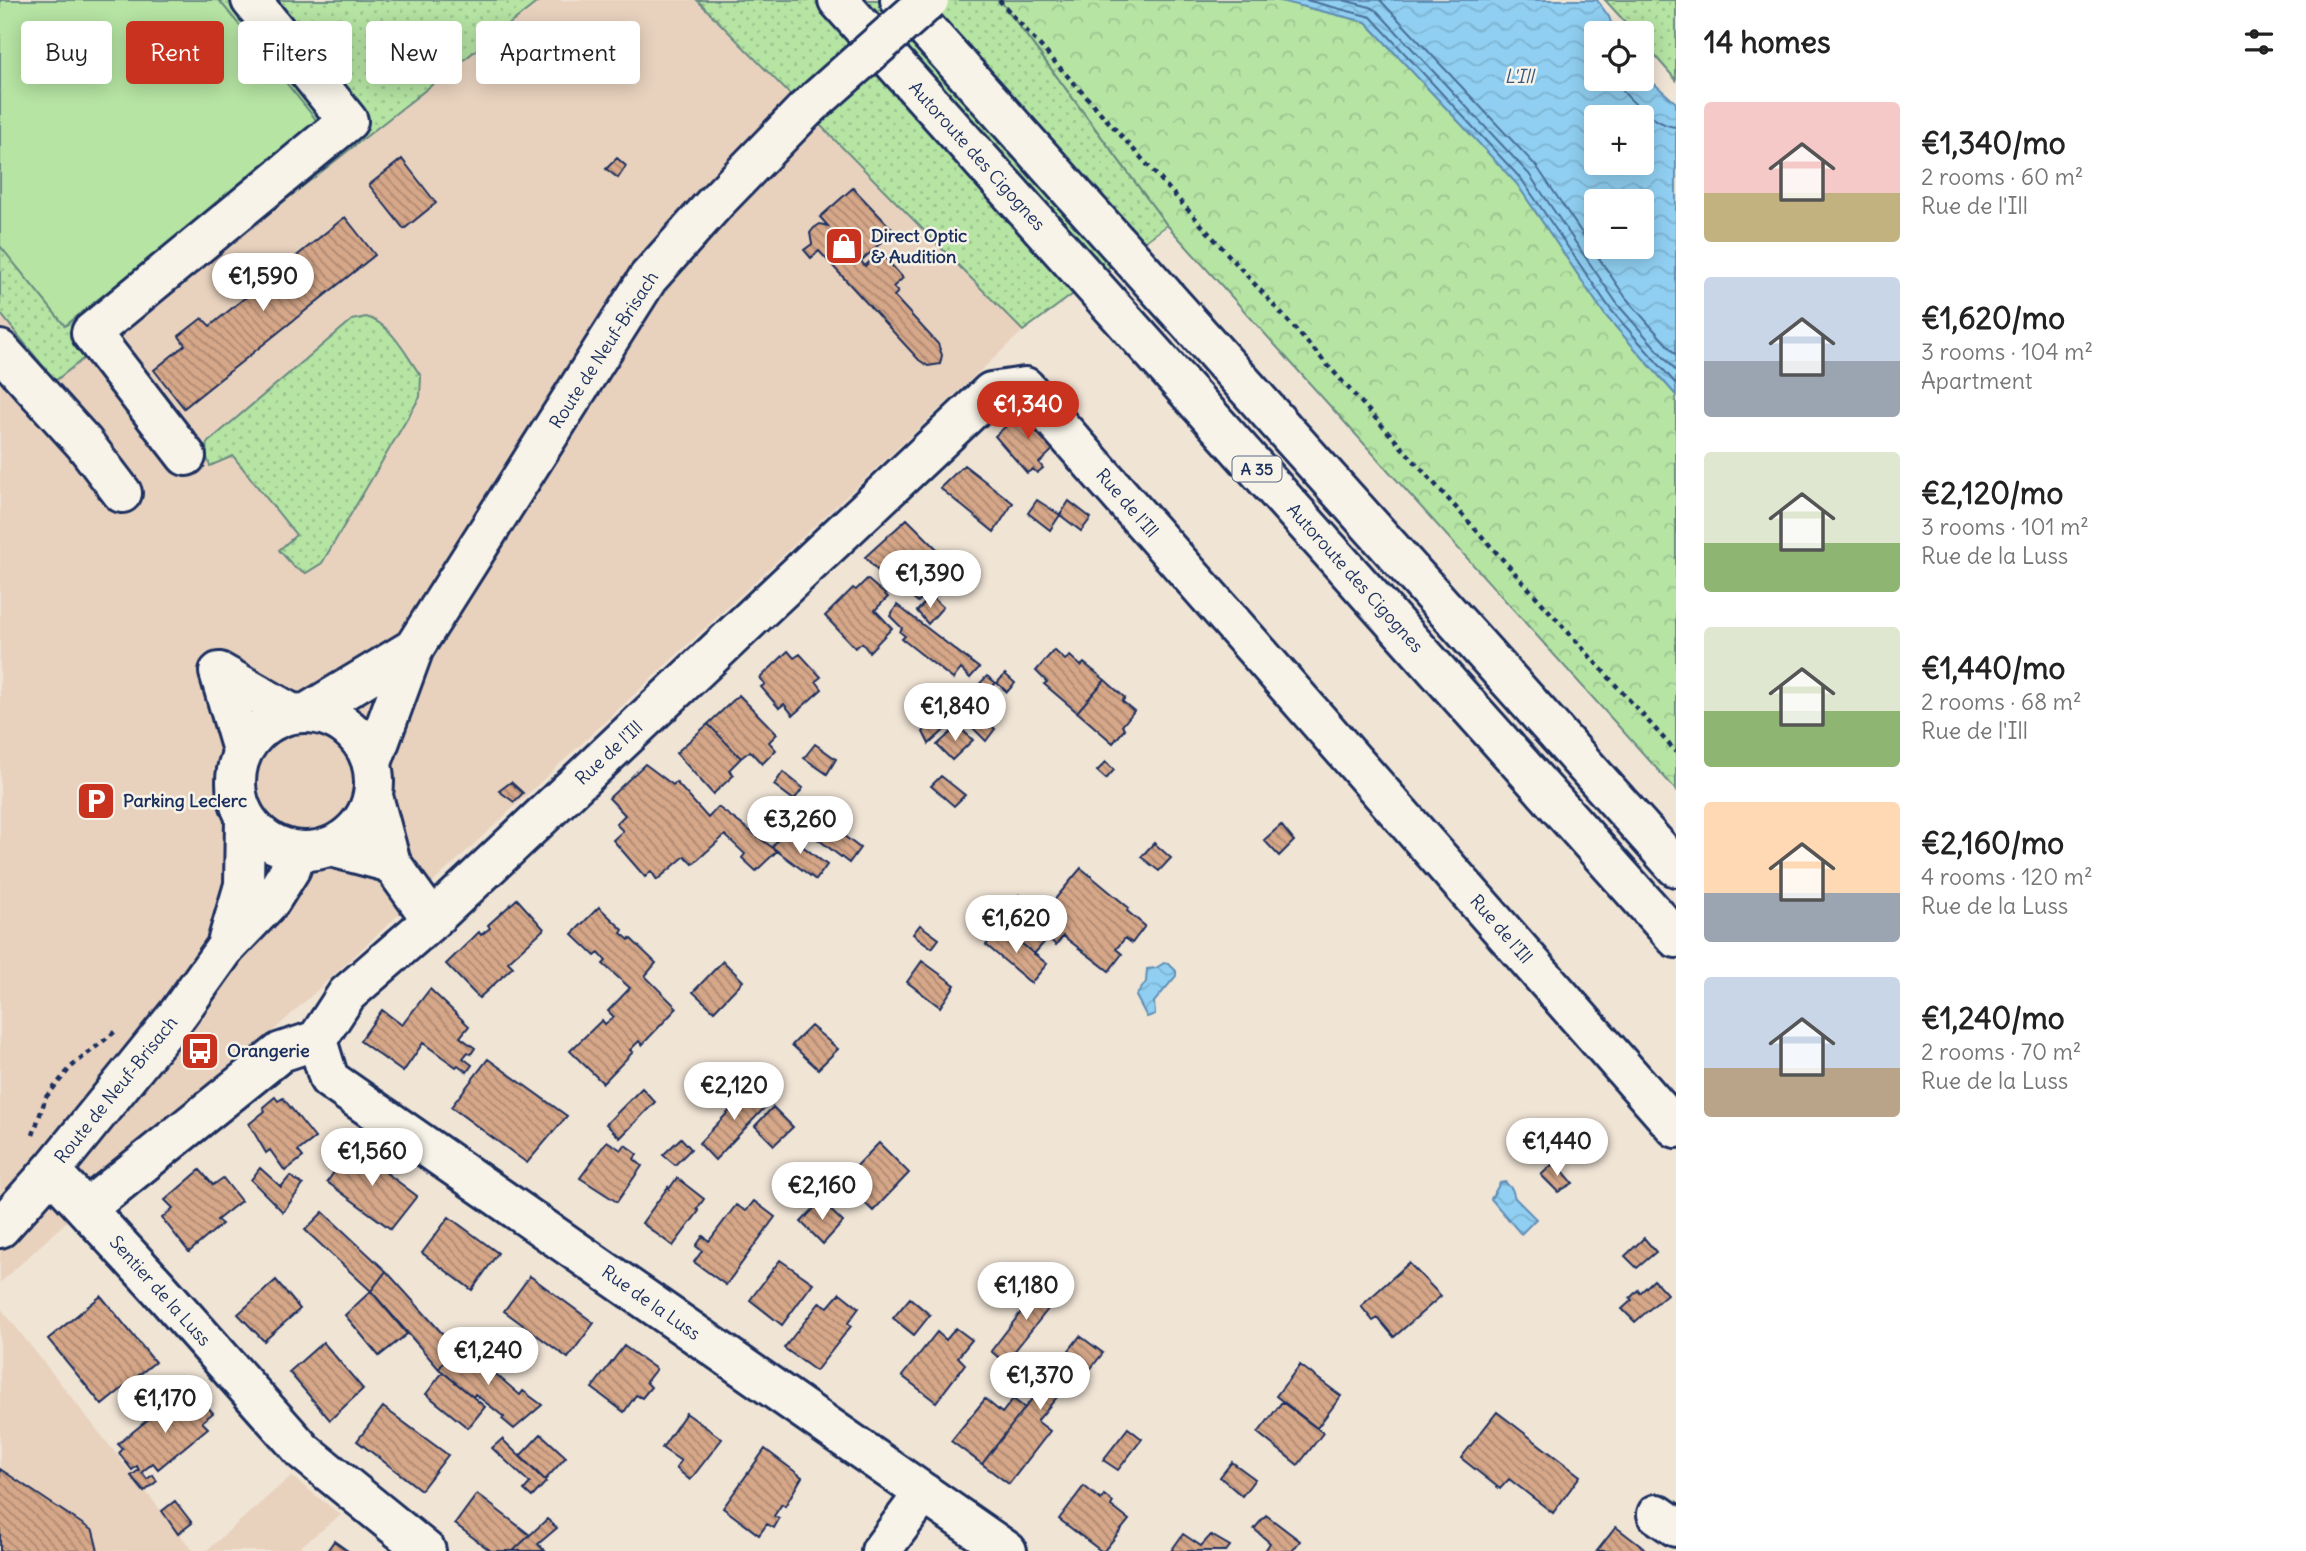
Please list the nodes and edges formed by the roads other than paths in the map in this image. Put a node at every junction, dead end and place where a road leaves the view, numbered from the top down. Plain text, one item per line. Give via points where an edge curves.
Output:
1 (251, 0) edge
2 (838, 0) edge
3 (900, 0) edge
4 (929, 0) edge
5 (0, 350) edge
6 (186, 456) dead end
7 (122, 493) dead end
8 (414, 648) junction
9 (300, 712) junction
10 (242, 750) junction
11 (373, 760) junction
12 (374, 800) junction
13 (245, 818) junction
14 (314, 849) junction
15 (391, 863) junction
16 (1676, 867) edge
17 (432, 920) junction
18 (1676, 937) edge
19 (226, 947) junction
20 (317, 1040) junction
21 (1676, 1128) edge
22 (40, 1159) junction
23 (86, 1209) junction
24 (0, 1228) edge
25 (924, 1493) junction
26 (426, 1551) edge
27 (881, 1551) edge
28 (1007, 1551) edge

1 - 6 main road via 348,121 91,333
2 - 18 main road, Autoroute des Cigognes / A 35
3 - 16 main road, A 35
4 - 8 main road, Route de Neuf-Brisach, bridge via 805,110 648,278
5 - 7 main road via 84,443
8 - 9 main road, Route de Neuf-Brisach
8 - 11 main road, Route de Neuf-Brisach
9 - 10 main road via 262,726
9 - 10 main road via 219,672
9 - 11 main road via 348,726
10 - 13 main road via 235,784
11 - 12 main road
12 - 14 main road via 358,829
12 - 15 main road
13 - 14 main road via 267,841
13 - 19 main road, Route de Neuf-Brisach via 244,884
14 - 15 main road
14 - 19 main road, Route de Neuf-Brisach via 291,868 271,900
15 - 17 main road
17 - 20 main road, Rue de l'Ill via 348,994
17 - 21 main road, Rue de l'Ill via 991,392 1025,387
19 - 22 main road, Route de Neuf-Brisach via 178,1014
20 - 23 main road via 281,1052
20 - 25 main road, Rue de la Luss via 329,1079
22 - 23 main road, Sentier de la Luss
22 - 24 main road, Route de Neuf-Brisach
23 - 26 main road, Sentier de la Luss via 303,1451
25 - 27 main road
25 - 28 main road, Rue de la Luss

